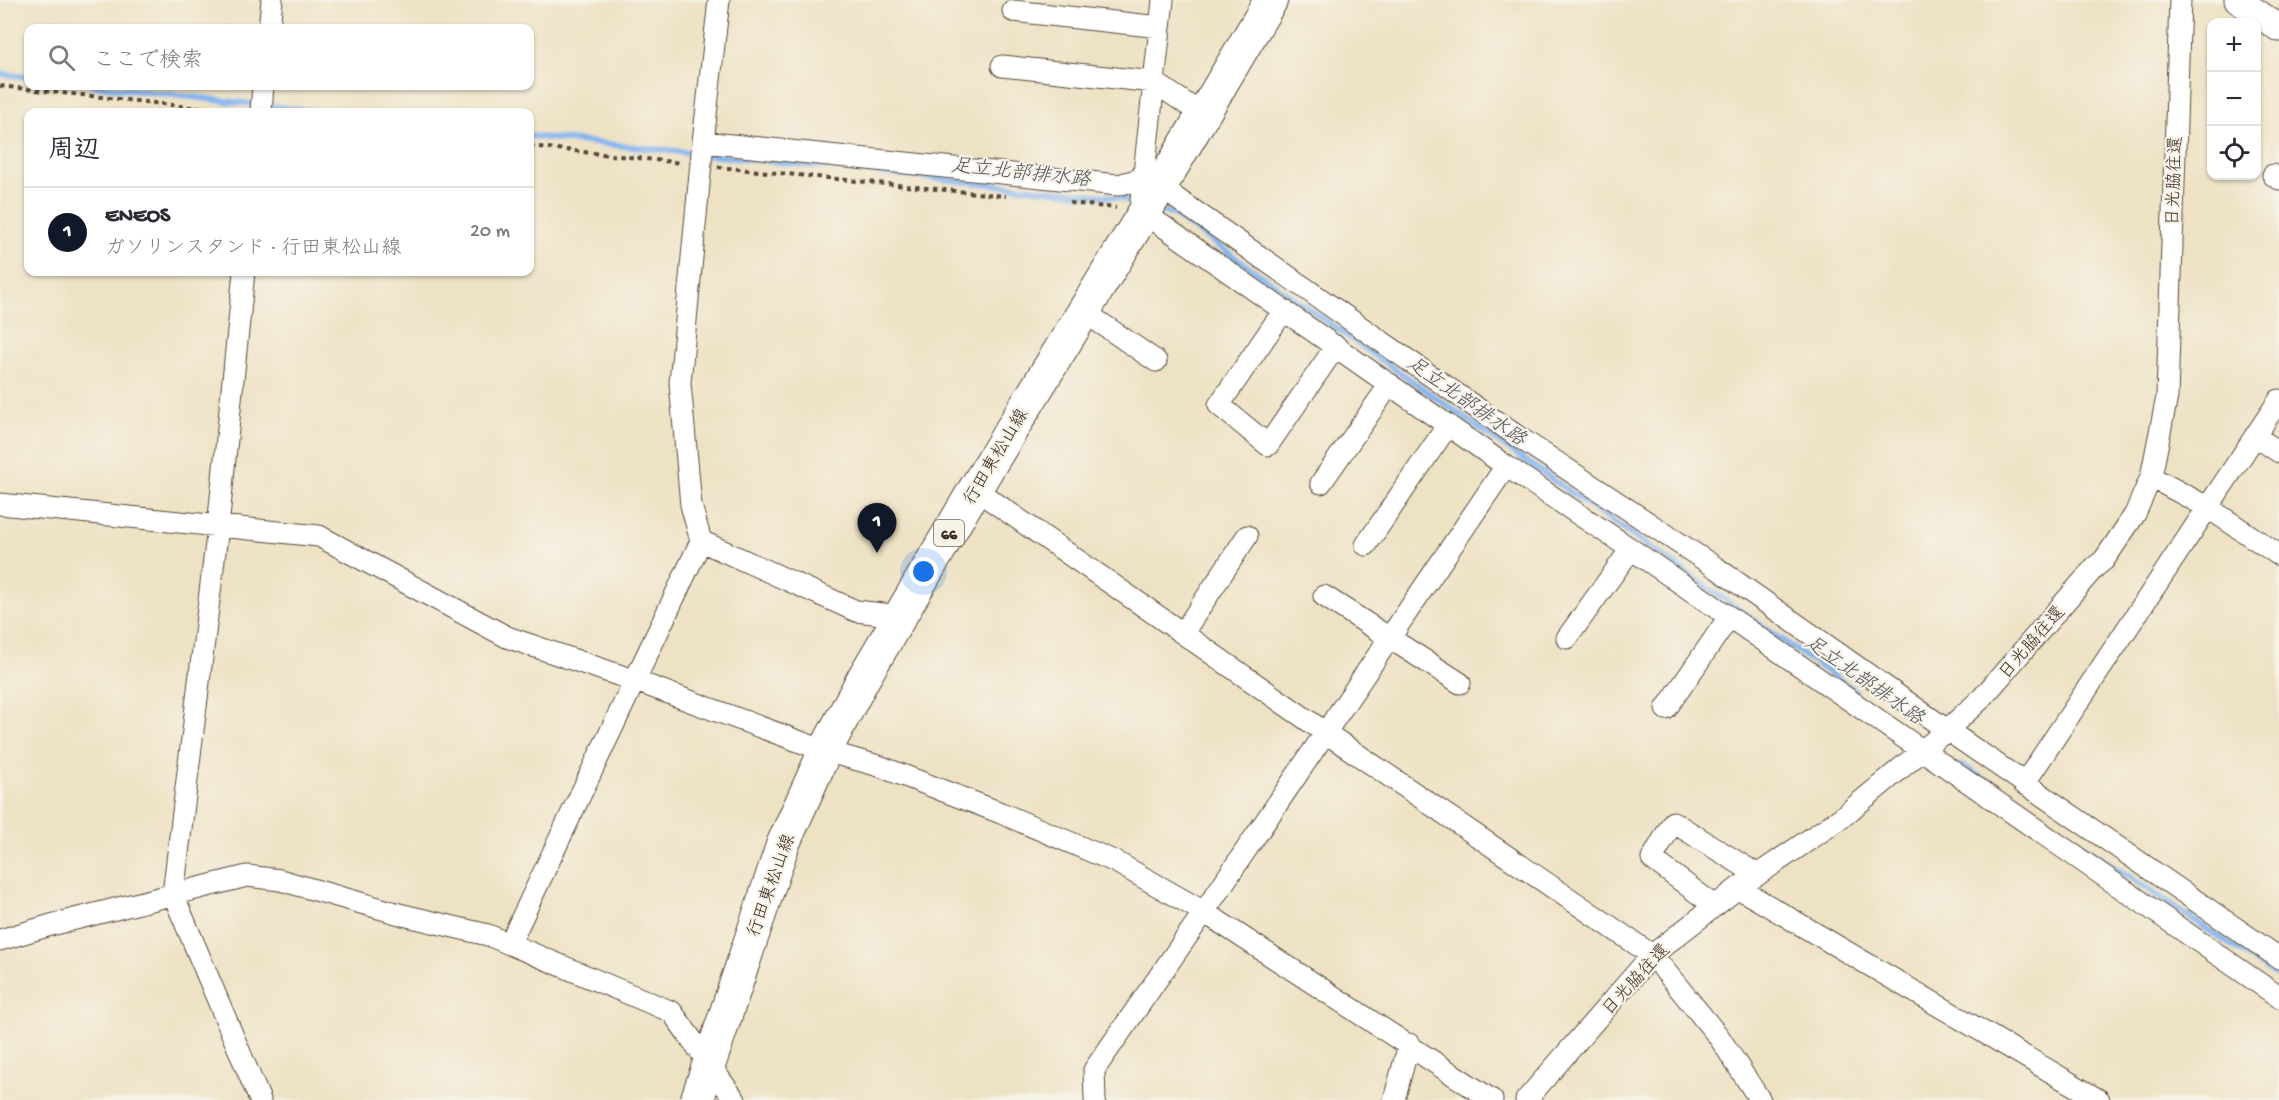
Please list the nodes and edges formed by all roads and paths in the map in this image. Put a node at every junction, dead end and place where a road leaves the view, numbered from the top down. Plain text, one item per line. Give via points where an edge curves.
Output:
1 (272, 0) edge
2 (719, 0) edge
3 (1162, 0) edge
4 (1271, 0) edge
5 (2180, 0) edge
6 (2238, 0) edge
7 (1014, 11) dead end
8 (269, 24) edge
9 (1160, 27) junction
10 (2279, 28) edge
11 (1002, 66) dead end
12 (1154, 82) junction
13 (0, 86) edge
14 (24, 89) edge
15 (36, 90) edge
16 (263, 90) edge
17 (200, 108) edge
18 (261, 108) edge
19 (1203, 115) junction
20 (703, 142) junction
21 (534, 146) edge
22 (701, 165) junction
23 (1016, 197) dead end
24 (1147, 197) junction
25 (1062, 202) dead end
26 (244, 276) edge
27 (1284, 310) junction
28 (1083, 311) junction
29 (1336, 346) junction
30 (1156, 361) dead end
31 (1389, 384) junction
32 (2279, 400) edge
33 (1448, 425) junction
34 (2255, 436) junction
35 (2279, 452) edge
36 (1506, 466) junction
37 (2151, 477) junction
38 (1321, 483) dead end
39 (975, 489) junction
40 (0, 504) edge
41 (2207, 507) junction
42 (218, 527) junction
43 (1247, 536) dead end
44 (701, 542) junction
45 (1366, 545) dead end
46 (1631, 549) junction
47 (2279, 555) edge
48 (1324, 596) dead end
49 (900, 615) junction
50 (1728, 617) junction
51 (1183, 633) junction
52 (1568, 638) dead end
53 (1389, 640) junction
54 (633, 680) junction
55 (1460, 683) dead end
56 (1666, 709) dead end
57 (1947, 730) junction
58 (1326, 733) junction
59 (825, 751) junction
60 (1922, 751) junction
61 (2025, 784) junction
62 (1758, 875) junction
63 (1738, 888) junction
64 (173, 894) junction
65 (1715, 906) junction
66 (1204, 912) junction
67 (0, 940) edge
68 (510, 943) junction
69 (1652, 955) junction
70 (2279, 958) edge
71 (2279, 997) edge
72 (1409, 1044) junction
73 (708, 1063) junction
74 (260, 1100) edge
75 (697, 1100) edge
76 (735, 1100) edge
77 (1095, 1100) edge
78 (1394, 1100) edge
79 (1492, 1100) edge
80 (1526, 1100) edge
81 (1760, 1100) edge
82 (2099, 1100) edge

1 - 8 street
2 - 20 street
3 - 9 street
4 - 19 main road, 行田東松山線 / 66
5 - 37 street, 日光脇往還 via 2167,397
6 - 10 street
7 - 9 street
9 - 12 street
11 - 12 street
12 - 19 street
12 - 24 street
13 - 14 path
15 - 17 path
16 - 18 street
19 - 24 main road, 行田東松山線 / 66
20 - 22 street
20 - 24 street via 1118,186
21 - 22 path
22 - 23 path
22 - 44 street via 680,383 691,505
24 - 25 path
24 - 27 street
24 - 28 main road, 行田東松山線 / 66
24 - 57 street via 1718,569
26 - 42 street
27 - 29 street
27 - 29 street via 1219,405 1268,445
28 - 30 street
28 - 39 main road, 行田東松山線 / 66
29 - 31 street
31 - 33 street
31 - 38 street
32 - 34 street
33 - 36 street
33 - 45 street
34 - 35 street
34 - 41 street
36 - 46 street
36 - 53 street
37 - 41 street
37 - 57 street, 日光脇往還 via 2135,514 2104,560 1982,699
39 - 49 main road, 行田東松山線 / 66
39 - 51 street
40 - 42 street
41 - 47 street
41 - 61 street
42 - 54 street via 319,536 507,637
42 - 64 street
43 - 51 street
44 - 49 street via 856,611
44 - 54 street
46 - 50 street
46 - 52 street
48 - 53 street
49 - 59 main road, 行田東松山線 / 66
50 - 56 street
50 - 60 street
51 - 58 street
53 - 55 street
53 - 58 street
54 - 59 street
54 - 68 street
57 - 60 street, 日光脇往還
57 - 61 street
58 - 66 street
58 - 69 street
59 - 66 street via 1001,813 1116,862
59 - 73 main road, 行田東松山線 / 66 via 783,843
60 - 62 street, 日光脇往還 via 1841,818
60 - 71 street
61 - 70 street
62 - 63 street, 日光脇往還
62 - 65 street via 1673,822 1652,859
63 - 65 street, 日光脇往還
63 - 82 street
64 - 67 street
64 - 68 street via 247,876 280,880
64 - 74 street
65 - 69 street, 日光脇往還
66 - 72 street
66 - 77 street via 1094,1070
68 - 73 street via 672,1012
69 - 80 street, 日光脇往還
69 - 81 street via 1719,1037
72 - 78 street
72 - 79 street
73 - 75 main road, 行田東松山線 / 66
73 - 76 street

